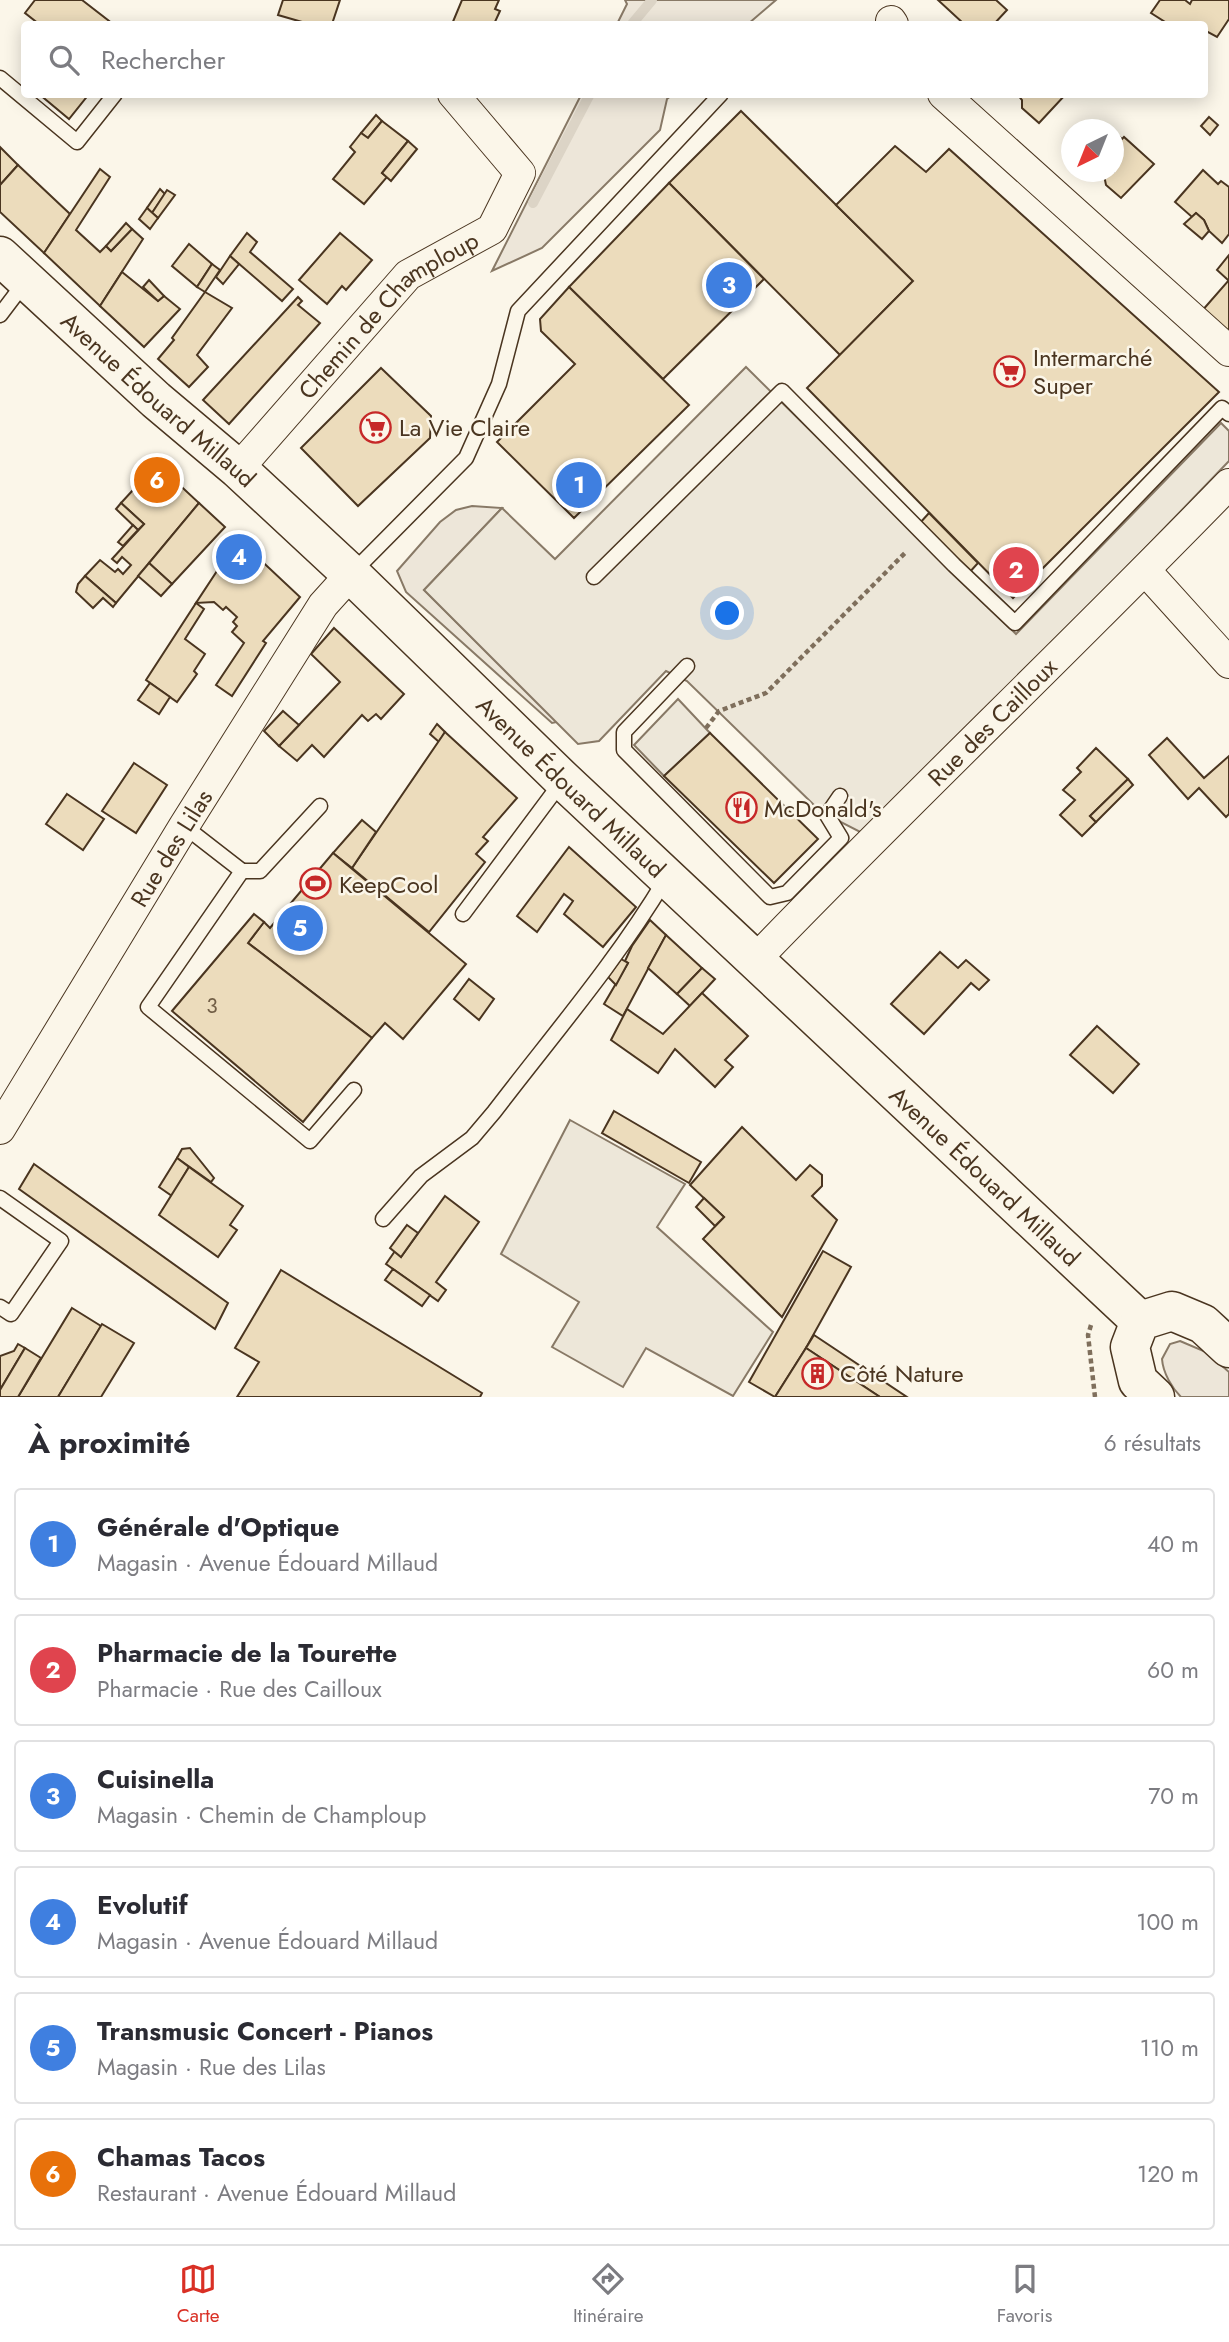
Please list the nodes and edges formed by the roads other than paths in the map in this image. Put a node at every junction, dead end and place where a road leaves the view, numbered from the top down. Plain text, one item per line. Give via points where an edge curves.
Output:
1 (0, 78) edge
2 (21, 95) edge
3 (24, 98) edge
4 (112, 98) edge
5 (456, 98) edge
6 (717, 98) edge
7 (947, 98) edge
8 (13, 268) edge
9 (0, 315) edge
10 (1229, 351) edge
11 (1229, 414) edge
12 (238, 469) junction
13 (1229, 484) edge
14 (1145, 570) junction
15 (351, 574) junction
16 (594, 577) dead end
17 (1229, 663) edge
18 (687, 666) dead end
19 (563, 780) junction
20 (840, 796) dead end
21 (320, 806) dead end
22 (184, 826) junction
23 (242, 871) junction
24 (667, 876) junction
25 (463, 914) dead end
26 (755, 960) junction
27 (354, 1090) dead end
28 (0, 1129) edge
29 (0, 1198) edge
30 (383, 1219) dead end
31 (0, 1307) edge
32 (1140, 1321) junction
33 (1229, 1348) edge
34 (1155, 1397) edge

1 - 2 lane
3 - 4 lane via 77,142
5 - 12 street, Chemin de Champloup via 520,173 492,229 408,275
6 - 15 lane via 518,311 499,384 466,458
7 - 10 street
8 - 9 lane
8 - 12 main road, Avenue Édouard Millaud
11 - 16 lane via 1222,408 1015,623 782,391
12 - 15 main road, Avenue Édouard Millaud
13 - 14 street, Rue des Cailloux
14 - 17 street
14 - 26 street, Rue des Cailloux
15 - 19 main road, Avenue Édouard Millaud
15 - 22 street, Rue des Lilas via 323,605
18 - 20 lane via 624,732 624,750 770,897 787,893 841,838 827,816
19 - 24 main road, Avenue Édouard Millaud
19 - 25 lane
21 - 23 lane via 260,871
22 - 23 lane
22 - 28 street, Rue des Lilas
23 - 27 lane via 148,1007 310,1141
24 - 26 main road, Avenue Édouard Millaud
24 - 30 lane via 618,950 494,1112 472,1138 421,1176
26 - 32 main road, Avenue Édouard Millaud
29 - 31 lane via 61,1241 11,1314
32 - 33 main road via 1172,1311 1203,1324
32 - 34 main road via 1130,1347 1138,1381

